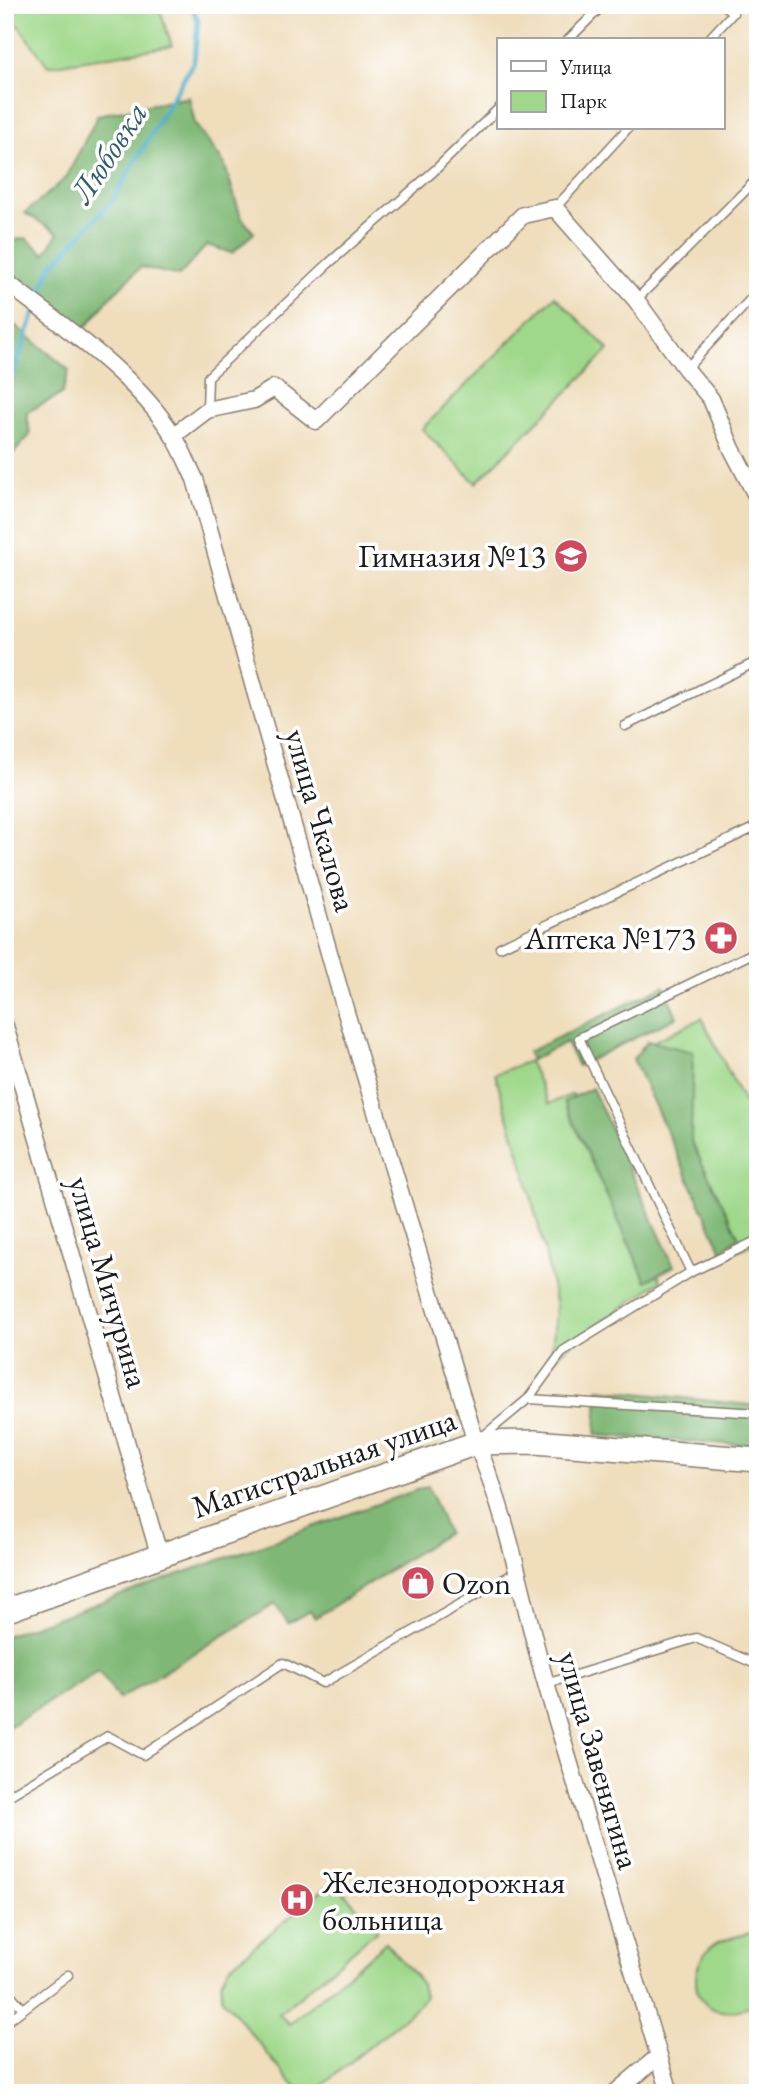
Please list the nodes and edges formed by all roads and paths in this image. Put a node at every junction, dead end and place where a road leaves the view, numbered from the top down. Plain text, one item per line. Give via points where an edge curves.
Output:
1 (603, 5) edge
2 (724, 5) edge
3 (731, 9) edge
4 (570, 38) edge
5 (709, 38) edge
6 (497, 110) edge
7 (626, 130) edge
8 (758, 178) edge
9 (555, 208) junction
10 (5, 281) edge
11 (758, 291) edge
12 (636, 300) junction
13 (686, 369) junction
14 (207, 410) junction
15 (173, 436) junction
16 (758, 499) edge
17 (758, 661) edge
18 (625, 726) dead end
19 (758, 826) edge
20 (500, 947) dead end
21 (758, 955) edge
22 (5, 1026) edge
23 (758, 1240) edge
24 (691, 1272) junction
25 (528, 1399) junction
26 (758, 1413) edge
27 (476, 1443) junction
28 (758, 1460) edge
29 (159, 1554) junction
30 (518, 1571) junction
31 (5, 1611) edge
32 (758, 1665) edge
33 (546, 1684) junction
34 (5, 1798) edge
35 (68, 1975) dead end
36 (5, 1988) edge
37 (23, 2008) junction
38 (5, 2023) edge
39 (659, 2056) junction
40 (614, 2093) edge
41 (670, 2093) edge

1 - 4 lane
2 - 3 lane
3 - 5 lane
6 - 14 lane via 208,377
7 - 9 lane
8 - 12 lane
9 - 12 street
9 - 14 street via 523,215 316,421 274,388 254,400
10 - 15 street, улица Чкалова via 144,397
11 - 13 lane
12 - 13 street
13 - 16 street via 711,399
14 - 15 street
15 - 27 street, улица Чкалова via 195,479 347,1016
17 - 18 lane
19 - 20 lane
21 - 24 lane via 753,953 579,1038
22 - 29 street, улица Мичурина
23 - 24 lane
24 - 25 lane via 563,1351
25 - 26 lane
25 - 27 lane
27 - 28 main road, Магистральная улица via 535,1442
27 - 29 main road, Магистральная улица
27 - 30 street, улица Завенягина
29 - 31 main road, Магистральная улица
30 - 33 street, улица Завенягина
30 - 34 lane via 323,1683 283,1663 143,1755 108,1736
32 - 33 lane via 696,1638
33 - 39 street, улица Завенягина
35 - 37 lane
36 - 37 lane
37 - 38 lane
39 - 40 street
39 - 41 street, улица Завенягина

